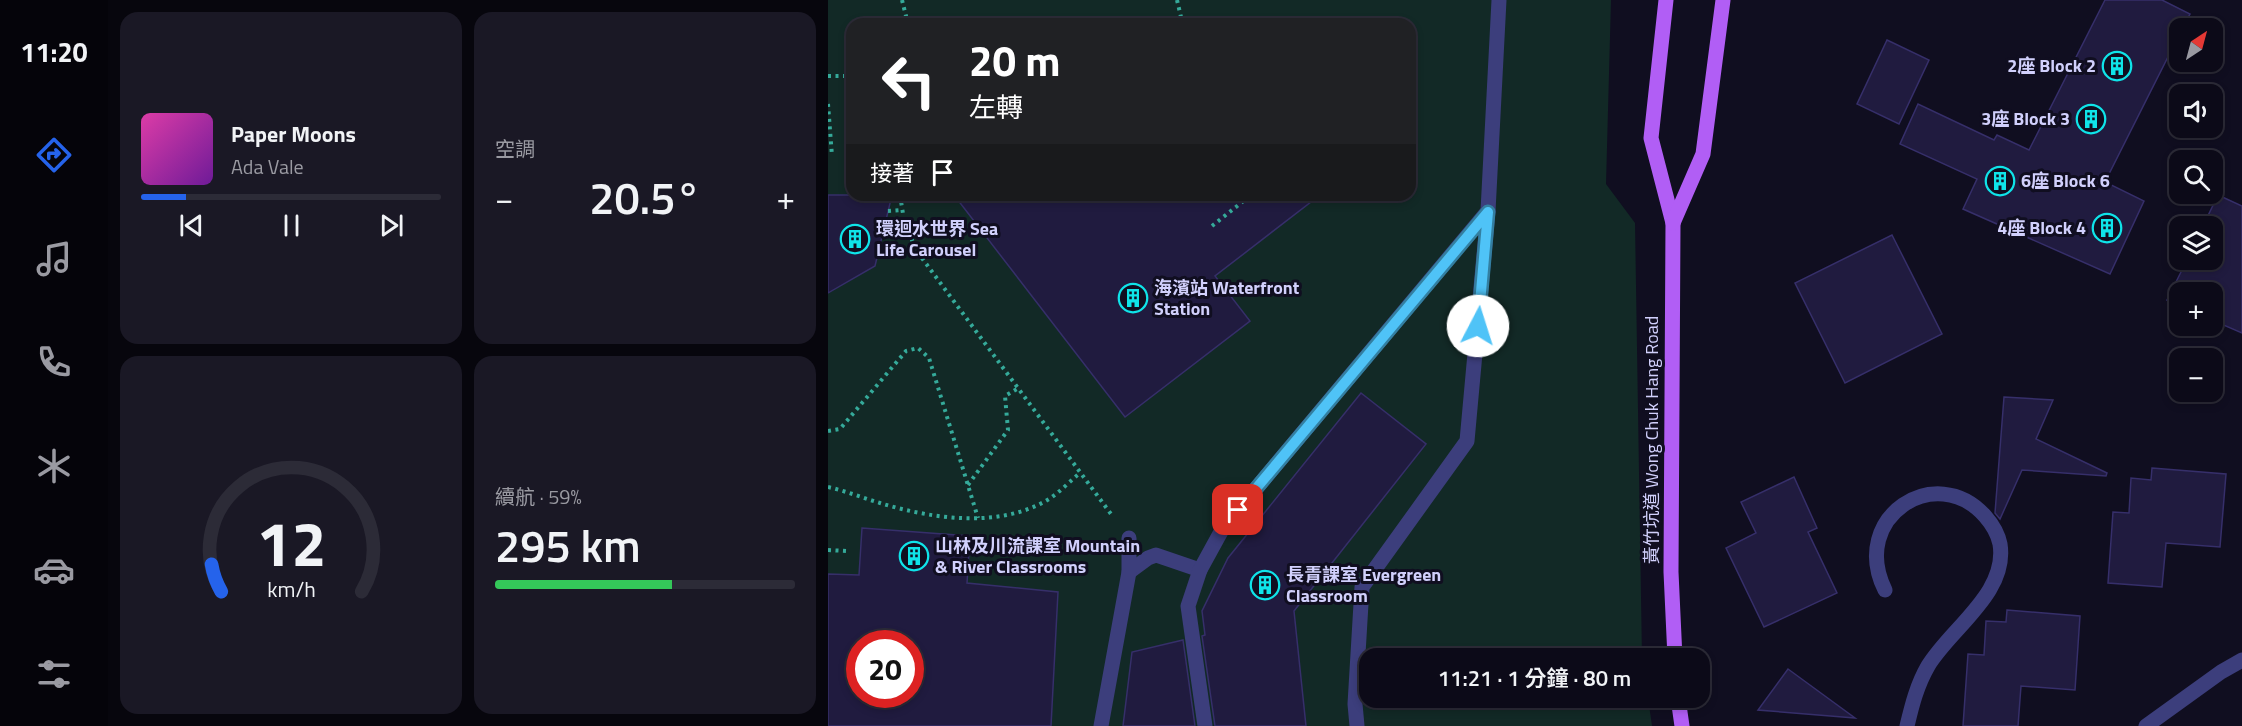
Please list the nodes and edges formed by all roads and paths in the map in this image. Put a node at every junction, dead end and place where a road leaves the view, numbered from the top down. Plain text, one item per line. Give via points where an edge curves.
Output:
1 (902, 0) edge
2 (1177, 0) edge
3 (1499, 0) edge
4 (1666, 0) edge
5 (1723, 0) edge
6 (906, 18) edge
7 (1182, 18) edge
8 (828, 76) edge
9 (846, 76) edge
10 (828, 104) edge
11 (832, 156) dead end
12 (901, 201) edge
13 (1243, 201) edge
14 (903, 210) junction
15 (888, 211) dead end
16 (1488, 212) junction
17 (1673, 223) junction
18 (1212, 226) dead end
19 (1017, 389) junction
20 (828, 431) edge
21 (1080, 473) junction
22 (968, 485) junction
23 (828, 487) edge
24 (978, 518) junction
25 (1129, 538) joint
26 (828, 550) edge
27 (846, 551) dead end
28 (1200, 570) junction
29 (1129, 572) junction
30 (1885, 590) dead end
31 (1675, 648) edge
32 (2242, 660) edge
33 (1679, 708) edge
34 (1101, 726) edge
35 (1205, 726) edge
36 (1357, 726) edge
37 (1682, 726) edge
38 (1907, 726) edge
39 (2146, 726) edge

1 - 6 path
2 - 7 path
3 - 16 street
4 - 17 main road, 黃竹坑道 Wong Chuk Hang Road via 1651,138
5 - 17 main road, 黃竹坑道 Wong Chuk Hang Road via 1703,154
8 - 9 path
10 - 11 path
12 - 14 path
13 - 18 path
14 - 15 path
14 - 19 path via 916,250
16 - 28 street via 1223,528
16 - 36 street via 1467,441 1362,587
17 - 31 main road, 黃竹坑道 Wong Chuk Hang Road via 1671,572
19 - 21 path
19 - 22 path via 1005,396 1008,430
20 - 22 path via 840,429 906,351 918,348 929,358
21 - 24 path via 1050,499 1016,515
21 - 25 path
22 - 24 path
23 - 24 path via 929,515
25 - 29 street
26 - 27 path
28 - 29 street via 1156,555
28 - 35 street via 1188,606
29 - 34 street
30 - 38 street via 1876,567 1877,542 1883,526 1906,503 1944,494 1971,504 1992,524 2000,542 2001,561 1995,579 1975,611 1928,666 1914,695
32 - 39 street
33 - 37 main road

